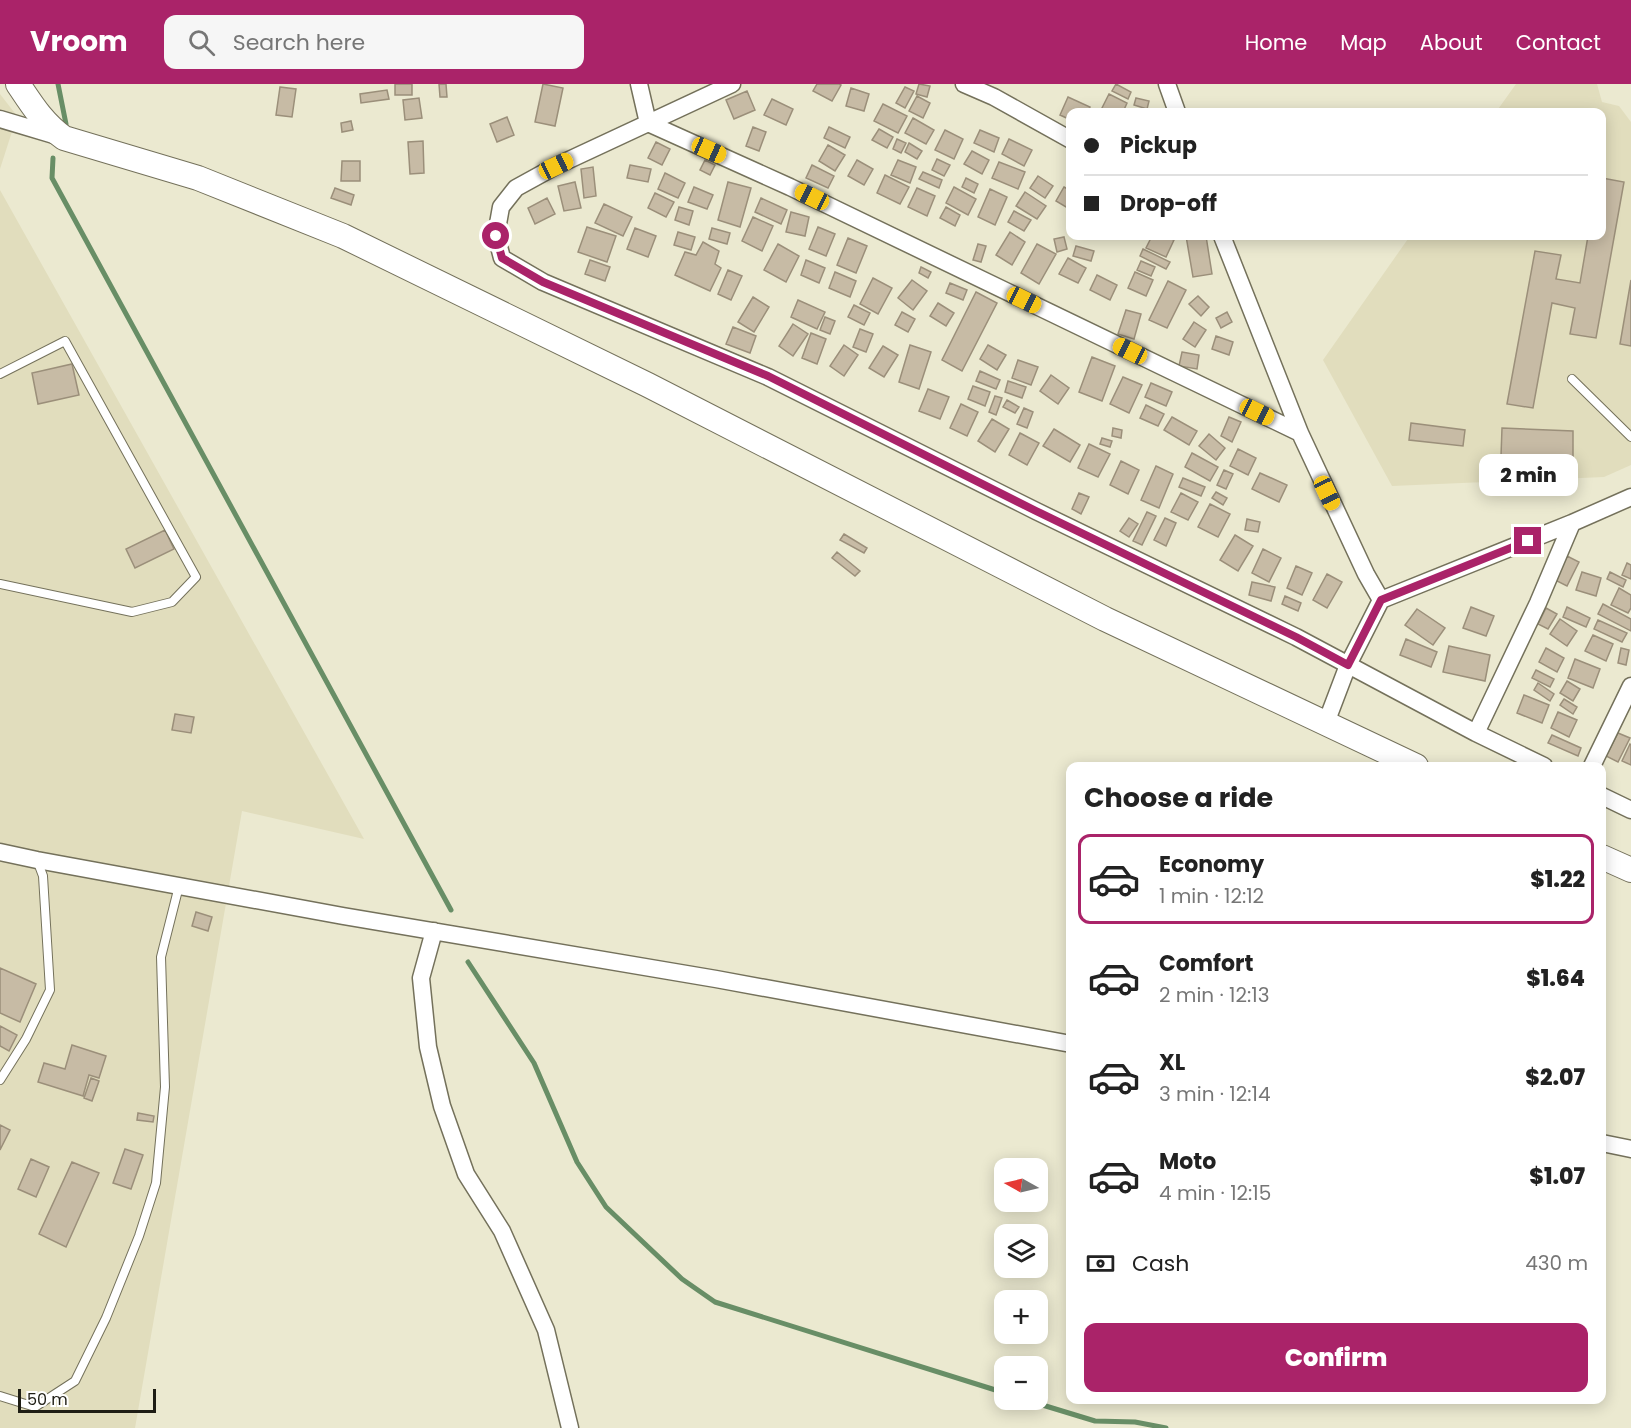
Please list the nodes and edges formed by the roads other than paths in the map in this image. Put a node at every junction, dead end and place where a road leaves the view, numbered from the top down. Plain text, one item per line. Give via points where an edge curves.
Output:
1 (18, 84) edge
2 (639, 84) edge
3 (732, 84) edge
4 (964, 84) edge
5 (1167, 84) edge
6 (1176, 108) edge
7 (0, 119) edge
8 (648, 123) junction
9 (1066, 137) edge
10 (64, 138) junction
11 (1224, 240) edge
12 (0, 374) edge
13 (1572, 379) dead end
14 (1300, 433) junction
15 (1631, 436) edge
16 (1631, 497) edge
17 (1572, 523) junction
18 (0, 584) edge
19 (1381, 600) junction
20 (1348, 665) junction
21 (1631, 686) edge
22 (1326, 723) junction
23 (1476, 733) junction
24 (1408, 762) edge
25 (1536, 762) edge
26 (1594, 762) edge
27 (1606, 798) edge
28 (1631, 810) edge
29 (0, 852) edge
30 (1606, 858) edge
31 (37, 860) junction
32 (1631, 870) edge
33 (179, 886) junction
34 (434, 931) junction
35 (1066, 1043) edge
36 (0, 1080) edge
37 (1606, 1144) edge
38 (1631, 1149) edge
39 (0, 1396) edge
40 (570, 1428) edge

1 - 10 street via 49,128
2 - 8 street
3 - 8 street
4 - 9 street
5 - 6 street
7 - 10 street
8 - 14 street via 790,187
8 - 20 street via 516,188 501,207 496,236 502,258 543,282 768,376
10 - 22 street via 198,178 343,236 648,385 1105,619
11 - 14 street
12 - 18 lane via 65,341 196,578 172,602 132,612
13 - 15 lane
14 - 19 street
16 - 17 street
17 - 19 street
17 - 23 street
19 - 20 street
20 - 22 street
20 - 23 street
21 - 26 street
22 - 24 street
23 - 25 street
27 - 28 street
29 - 31 street
30 - 32 street
31 - 33 street
31 - 36 lane via 43,876 50,990
33 - 34 street
33 - 39 lane via 161,957 165,1087 156,1183 139,1236 75,1381 34,1407
34 - 35 street
34 - 40 street via 421,978 428,1047 442,1106 466,1174 502,1231 546,1330
37 - 38 street

